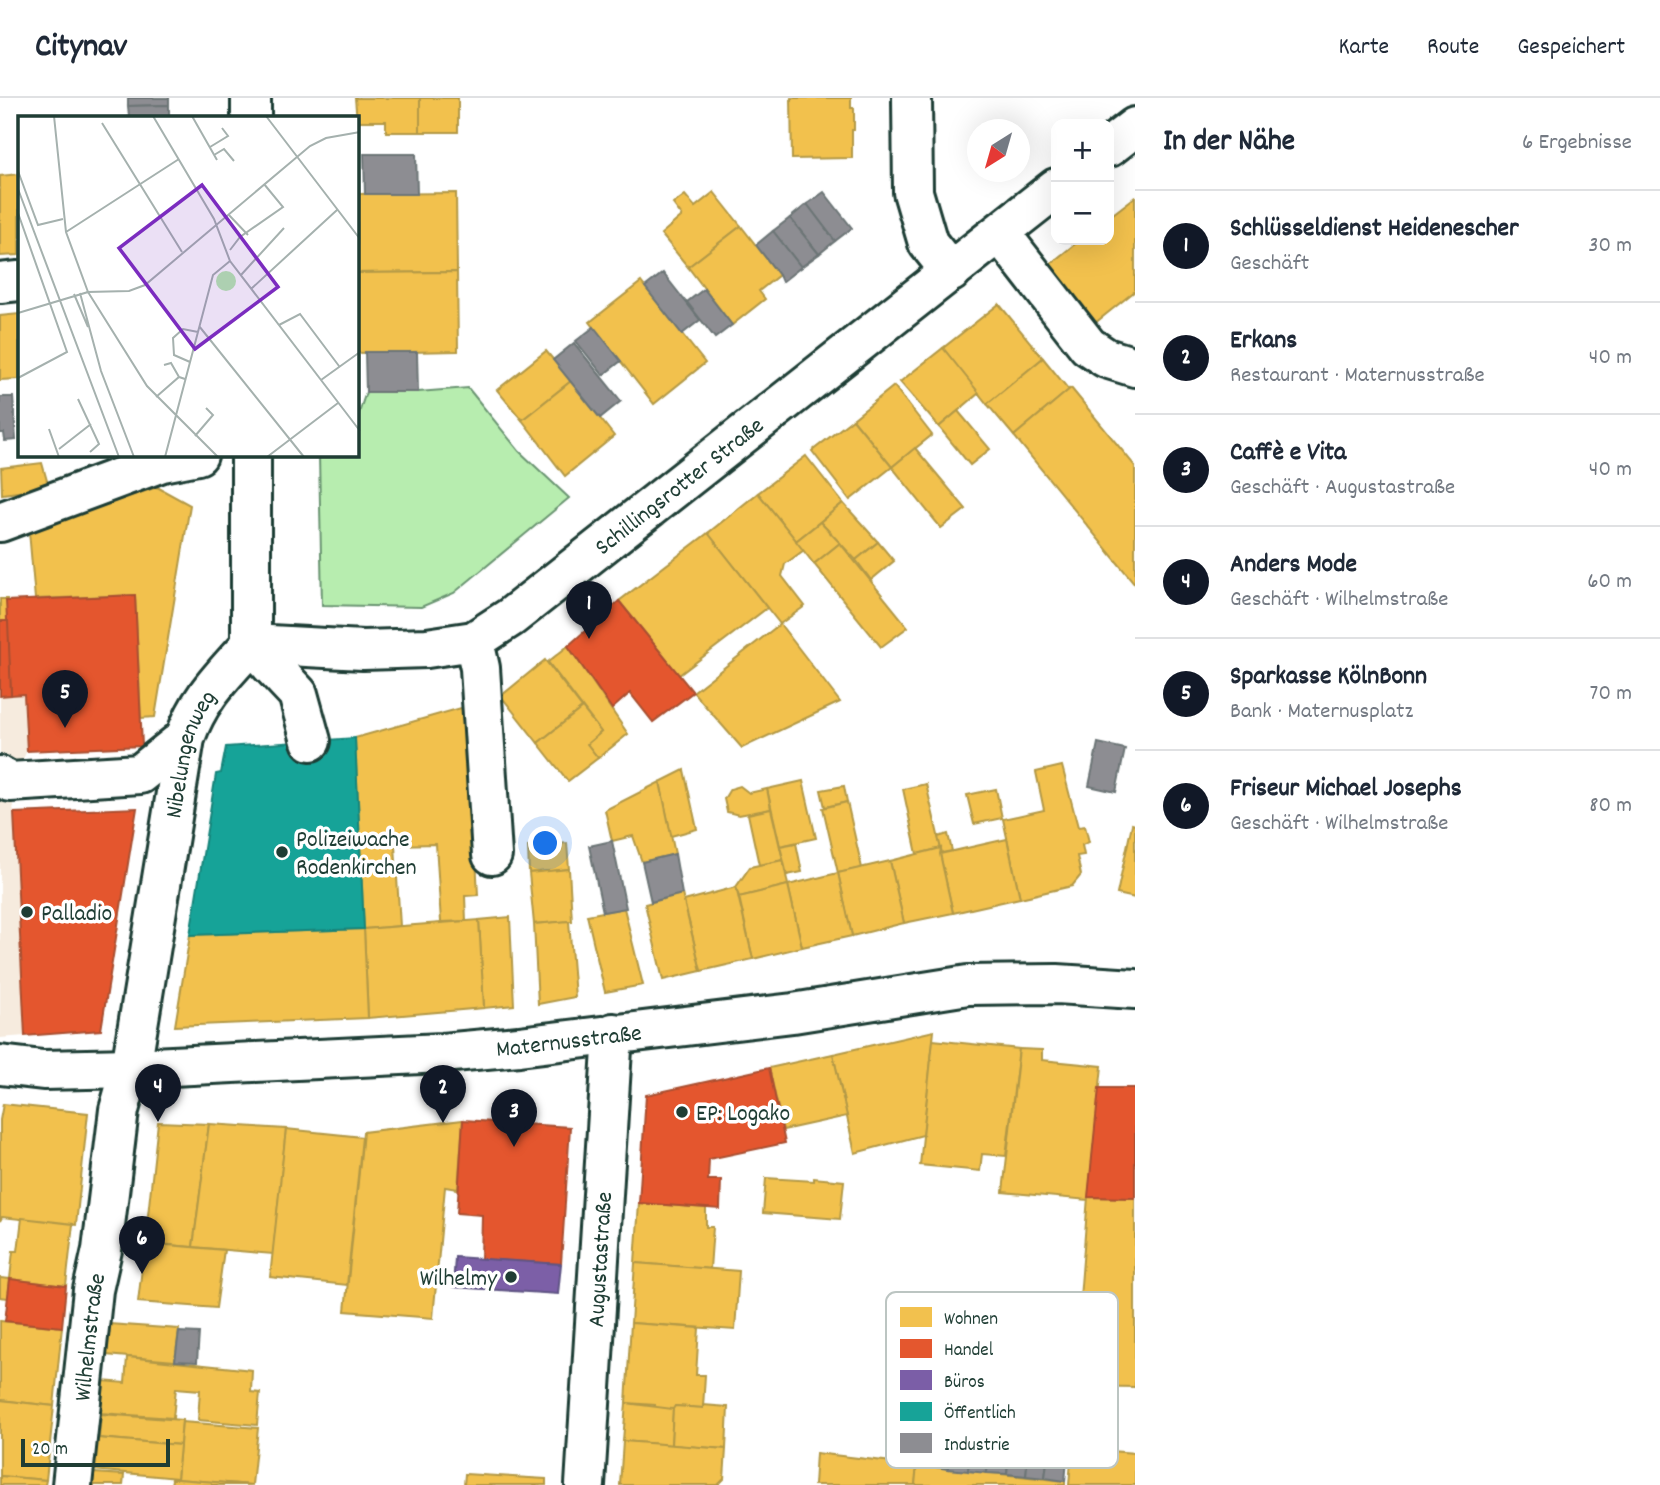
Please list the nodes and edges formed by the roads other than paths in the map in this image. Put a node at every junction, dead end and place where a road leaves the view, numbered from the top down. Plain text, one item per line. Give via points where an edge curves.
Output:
1 (251, 98) edge
2 (912, 98) edge
3 (251, 116) edge
4 (1135, 127) edge
5 (1114, 143) edge
6 (1051, 192) edge
7 (1000, 233) junction
8 (951, 272) junction
9 (18, 281) edge
10 (0, 283) edge
11 (1135, 367) edge
12 (188, 457) edge
13 (251, 457) edge
14 (0, 522) edge
15 (474, 641) junction
16 (251, 644) junction
17 (185, 738) junction
18 (311, 741) dead end
19 (0, 776) edge
20 (492, 855) dead end
21 (1135, 989) edge
22 (613, 1033) junction
23 (0, 1065) edge
24 (131, 1068) junction
25 (72, 1485) edge
26 (585, 1485) edge

1 - 3 street
2 - 8 street via 913,192 928,243
4 - 5 street
6 - 7 street, Schillingsrotter Straße
7 - 8 street, Schillingsrotter Straße
7 - 11 street via 1088,346 1106,358
8 - 15 street, Schillingsrotter Straße via 511,617
9 - 10 street
12 - 14 street via 162,462
13 - 16 street
15 - 16 street, Schillingsrotter Straße via 363,650
15 - 20 street via 480,668
16 - 17 street, Nibelungenweg via 208,692
16 - 18 street via 298,694
17 - 19 street via 140,774 10,782
17 - 24 street, Nibelungenweg
21 - 22 street, Maternusstraße via 968,985 793,1013
22 - 24 street, Maternusstraße via 469,1051
22 - 26 street, Augustastraße
23 - 24 street, Maternusstraße via 43,1070
24 - 25 street, Wilhelmstraße via 119,1110 93,1290

